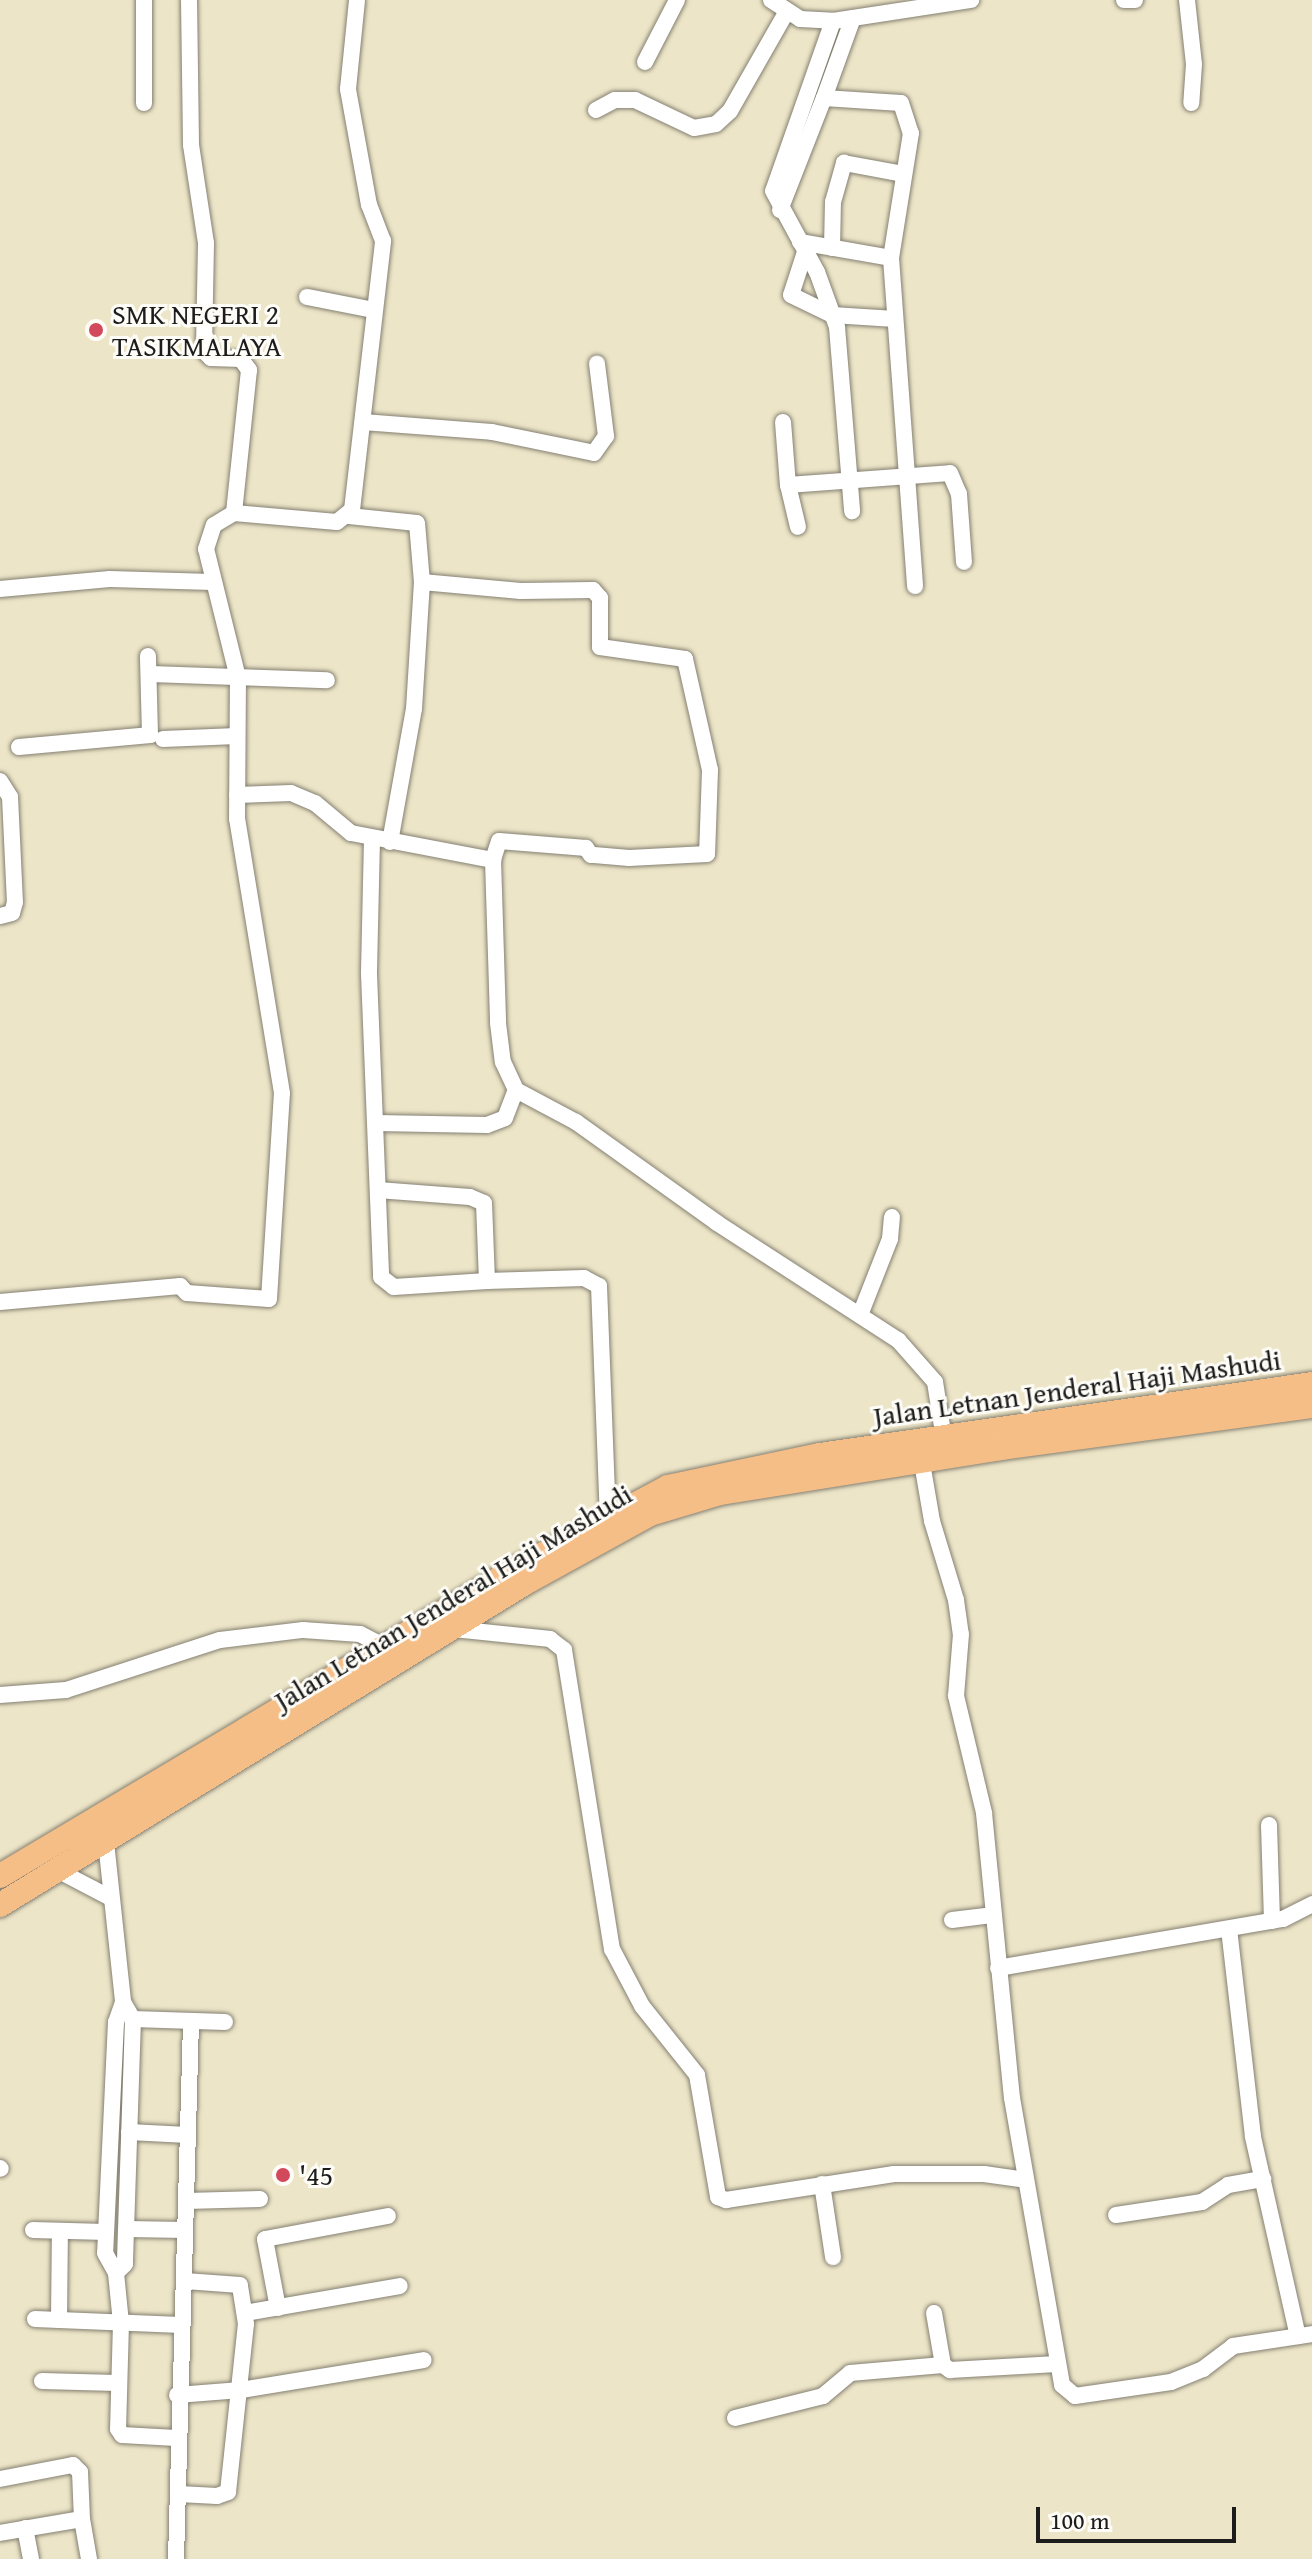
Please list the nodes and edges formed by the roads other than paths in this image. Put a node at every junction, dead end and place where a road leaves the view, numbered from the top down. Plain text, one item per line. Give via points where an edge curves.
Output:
1 (144, 0) edge
2 (189, 0) edge
3 (357, 0) edge
4 (677, 0) edge
5 (971, 0) edge
6 (1124, 0) edge
7 (1135, 0) edge
8 (1187, 0) edge
9 (778, 5) edge
10 (853, 18) junction
11 (833, 21) junction
12 (645, 62) dead end
13 (824, 98) junction
14 (144, 103) dead end
15 (1191, 103) dead end
16 (596, 110) dead end
17 (795, 117) junction
18 (815, 123) junction
19 (784, 150) junction
20 (802, 156) junction
21 (904, 174) junction
22 (780, 210) junction
23 (802, 247) junction
24 (832, 248) junction
25 (891, 258) junction
26 (307, 297) dead end
27 (373, 310) junction
28 (832, 315) junction
29 (895, 319) junction
30 (597, 364) dead end
31 (363, 422) junction
32 (783, 422) dead end
33 (907, 474) junction
34 (849, 480) junction
35 (788, 485) junction
36 (852, 511) dead end
37 (234, 513) junction
38 (349, 516) junction
39 (798, 527) dead end
40 (964, 562) dead end
41 (212, 582) junction
42 (422, 582) junction
43 (915, 586) dead end
44 (0, 589) edge
45 (148, 656) dead end
46 (151, 674) junction
47 (238, 678) junction
48 (327, 680) dead end
49 (237, 736) junction
50 (163, 739) dead end
51 (19, 747) dead end
52 (0, 781) edge
53 (237, 795) junction
54 (372, 839) junction
55 (390, 842) junction
56 (493, 860) junction
57 (0, 916) edge
58 (516, 1090) junction
59 (376, 1123) junction
60 (378, 1190) junction
61 (892, 1217) dead end
62 (487, 1281) junction
63 (0, 1302) edge
64 (860, 1315) junction
65 (1312, 1384) edge
66 (1312, 1406) edge
67 (944, 1439) junction
68 (922, 1463) junction
69 (822, 1466) junction
70 (608, 1516) junction
71 (454, 1629) junction
72 (388, 1648) junction
73 (0, 1695) edge
74 (1269, 1825) dead end
75 (106, 1842) junction
76 (59, 1871) junction
77 (0, 1876) edge
78 (109, 1897) junction
79 (1312, 1904) edge
80 (0, 1905) edge
81 (990, 1915) junction
82 (952, 1920) dead end
83 (1272, 1921) junction
84 (1229, 1929) junction
85 (998, 1968) junction
86 (123, 2002) junction
87 (133, 2019) junction
88 (191, 2022) junction
89 (225, 2022) dead end
90 (129, 2132) junction
91 (188, 2135) junction
92 (1263, 2179) junction
93 (1026, 2180) junction
94 (822, 2184) junction
95 (260, 2199) dead end
96 (186, 2201) junction
97 (1116, 2215) dead end
98 (388, 2216) dead end
99 (127, 2229) junction
100 (33, 2230) dead end
101 (185, 2230) junction
102 (60, 2231) junction
103 (106, 2232) junction
104 (833, 2257) dead end
105 (116, 2273) junction
106 (185, 2281) junction
107 (400, 2286) dead end
108 (278, 2308) junction
109 (245, 2313) junction
110 (934, 2313) dead end
111 (35, 2319) dead end
112 (59, 2320) junction
113 (121, 2323) junction
114 (181, 2325) junction
115 (1305, 2335) edge
116 (424, 2360) dead end
117 (1057, 2364) junction
118 (943, 2365) junction
119 (42, 2381) dead end
120 (117, 2383) junction
121 (241, 2390) junction
122 (177, 2395) junction
123 (735, 2418) dead end
124 (176, 2438) junction
125 (0, 2479) edge
126 (179, 2494) junction
127 (82, 2519) junction
128 (25, 2528) junction
129 (0, 2533) edge
130 (31, 2559) edge
131 (89, 2559) edge
132 (176, 2559) edge

1 - 14 street
2 - 37 street via 191,145 206,243 204,351 211,358 241,359 249,370
3 - 27 street via 348,89 369,205 383,241
4 - 12 street
5 - 10 street
6 - 7 street
8 - 15 street via 1194,64
9 - 11 street
9 - 16 street via 730,111 716,124 694,128 635,100 615,100
10 - 11 street
10 - 13 street
11 - 17 street
13 - 18 street
13 - 21 street via 901,103 910,123
17 - 18 street
17 - 19 street
18 - 20 street
19 - 20 street
19 - 22 street via 773,191
20 - 22 street
21 - 24 street via 844,163 833,202
21 - 25 street
22 - 23 street
23 - 24 street
23 - 28 street
23 - 28 street via 790,293
24 - 25 street
25 - 29 street
26 - 27 street
27 - 31 street
28 - 29 street
28 - 34 street
29 - 33 street
30 - 31 street via 606,436 594,453 492,432
31 - 38 street
32 - 35 street
33 - 34 street
33 - 40 street via 942,472 956,480
33 - 43 street
34 - 35 street
34 - 36 street
35 - 39 street
37 - 38 street via 324,522
37 - 41 street via 214,525 209,536
38 - 42 street via 417,523
41 - 44 street via 110,579
41 - 47 street
42 - 55 street via 414,709
42 - 56 street via 596,590 600,647 679,655 688,667 710,770 707,854 629,858 591,855 586,848 499,841
45 - 46 street
46 - 47 street
46 - 51 street via 148,736
47 - 48 street
47 - 49 street
49 - 50 street
49 - 53 street
52 - 57 street via 10,797 15,902 12,913
53 - 54 street via 303,796 351,833
53 - 63 street via 282,1093 269,1299 187,1293 180,1286
54 - 55 street
54 - 59 street via 369,960
55 - 56 street
56 - 58 street via 498,1023 503,1062
58 - 59 street via 505,1118 487,1125
58 - 64 street via 576,1122 717,1223
59 - 60 street
60 - 62 street via 484,1203
60 - 62 street via 384,1282 394,1287
61 - 64 street via 890,1239
62 - 70 street via 584,1278 601,1290
64 - 67 street via 898,1340 928,1370 940,1395
65 - 67 main road, Jalan Letnan Jenderal Haji Mashudi
66 - 68 main road, Jalan Letnan Jenderal Haji Mashudi
67 - 69 main road, Jalan Letnan Jenderal Haji Mashudi
68 - 69 main road, Jalan Letnan Jenderal Haji Mashudi
68 - 81 street via 958,1611 956,1696 984,1813
69 - 70 main road, Jalan Letnan Jenderal Haji Mashudi via 705,1476
69 - 71 main road, Jalan Letnan Jenderal Haji Mashudi via 650,1514
70 - 72 main road, Jalan Letnan Jenderal Haji Mashudi
71 - 75 main road, Jalan Letnan Jenderal Haji Mashudi
71 - 94 street via 550,1639 564,1650 612,1949 642,2006 697,2075 716,2193 726,2200
72 - 73 street via 360,1634 303,1630 203,1644 66,1690
72 - 77 main road, Jalan Letnan Jenderal Haji Mashudi
74 - 83 street
75 - 76 main road, Jalan Letnan Jenderal Haji Mashudi
75 - 78 street
76 - 78 street
76 - 80 main road, Jalan Letnan Jenderal Haji Mashudi
78 - 86 street
79 - 83 street
81 - 82 street
81 - 85 street
83 - 84 street
84 - 85 street
84 - 92 street via 1243,2079
85 - 93 street
86 - 87 street
86 - 103 street via 116,2022
87 - 88 street
87 - 90 street
88 - 89 street
88 - 91 street
90 - 91 street
90 - 99 street
91 - 96 street
92 - 97 street via 1228,2185 1207,2201
92 - 115 street
93 - 94 street via 923,2173
93 - 117 street
94 - 104 street
95 - 96 street
96 - 101 street
98 - 108 street via 265,2239
99 - 101 street
99 - 105 street via 125,2264
100 - 102 street
101 - 106 street
102 - 103 street
102 - 112 street
103 - 105 street via 106,2261
105 - 113 street
106 - 109 street via 240,2285
106 - 114 street
107 - 108 street
108 - 109 street
109 - 121 street
110 - 118 street
111 - 112 street
112 - 113 street
113 - 114 street
113 - 120 street
114 - 122 street
115 - 117 street via 1233,2346 1183,2379 1084,2396 1067,2394
116 - 121 street
117 - 118 street via 956,2371
118 - 123 street via 850,2373 823,2396
119 - 120 street
120 - 124 street via 120,2435
121 - 122 street
121 - 126 street via 228,2492
122 - 124 street
124 - 126 street
125 - 127 street via 73,2465 80,2472
126 - 132 street
127 - 128 street
127 - 131 street
128 - 129 street
128 - 130 street

